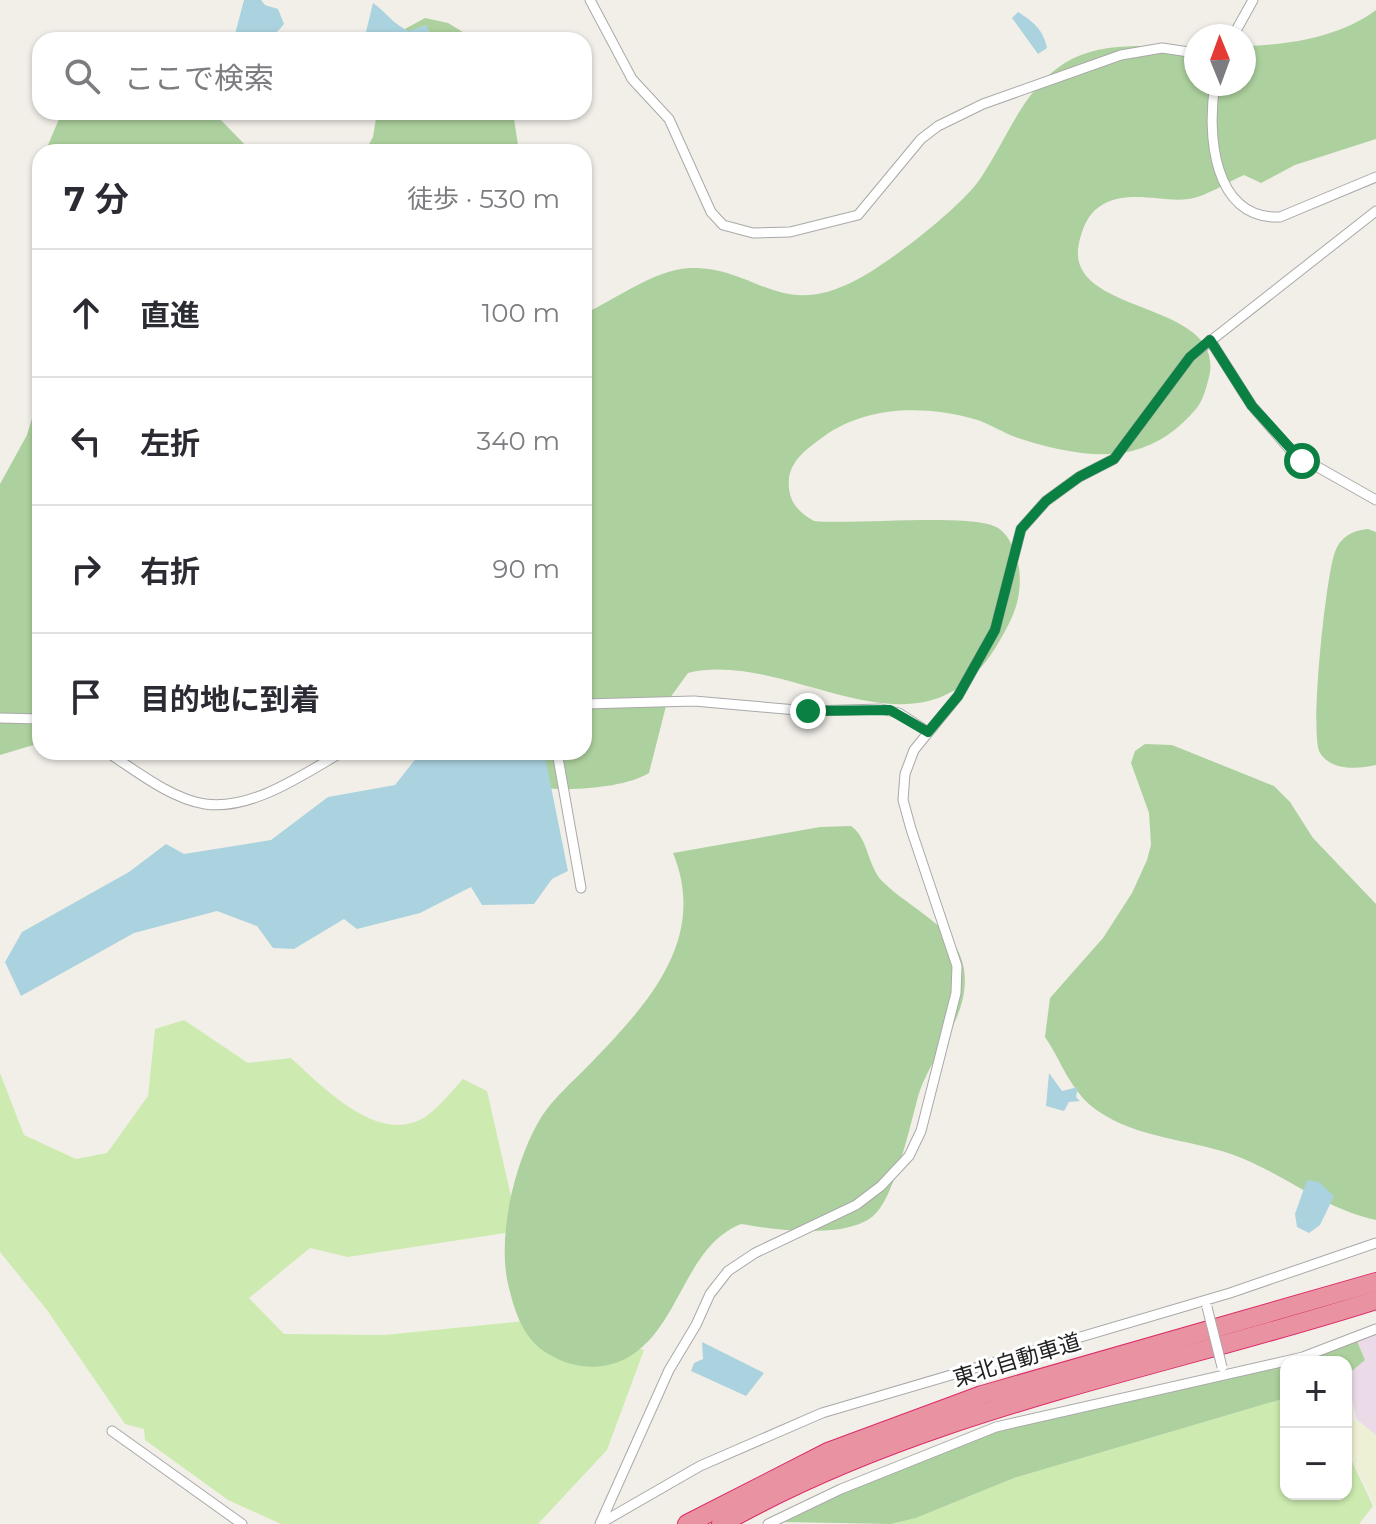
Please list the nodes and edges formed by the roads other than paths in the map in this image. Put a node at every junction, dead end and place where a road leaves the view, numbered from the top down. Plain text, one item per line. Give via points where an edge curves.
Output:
1 (590, 0) edge
2 (1253, 0) edge
3 (1240, 24) edge
4 (1184, 51) edge
5 (1213, 96) edge
6 (1376, 177) edge
7 (1376, 211) edge
8 (1210, 340) junction
9 (1376, 500) edge
10 (592, 704) edge
11 (0, 718) edge
12 (32, 719) edge
13 (928, 732) junction
14 (121, 760) edge
15 (327, 760) edge
16 (558, 760) edge
17 (581, 888) dead end
18 (1376, 1243) edge
19 (1376, 1282) edge
20 (1376, 1300) edge
21 (1204, 1304) junction
22 (1376, 1329) edge
23 (1222, 1371) junction
24 (112, 1431) dead end
25 (600, 1523) edge
26 (242, 1524) edge
27 (687, 1524) edge
28 (721, 1524) edge
29 (769, 1524) edge

1 - 4 street via 632,79 669,119 711,212 723,225 753,233 790,232 858,215 921,139 994,99 1121,55 1162,48
2 - 3 street
5 - 6 street via 1213,148 1222,177 1243,208 1280,217
7 - 8 street
8 - 9 street via 1252,406 1293,453
8 - 13 street via 1190,357 1114,459 1046,501 1021,529 995,630 958,696
10 - 13 street via 694,701 808,711 881,709 899,713
11 - 12 street
13 - 25 street via 905,774 903,800 957,979 921,1131 909,1156 856,1205 728,1271 669,1370
14 - 15 street via 183,796 219,805 264,793
16 - 17 street
18 - 21 street
19 - 27 highway, 東北自動車道 via 938,1410 828,1452
20 - 28 highway, 東北自動車道 via 987,1411 836,1468
21 - 23 street, bridge
21 - 25 street via 822,1413 700,1466
22 - 23 street via 1303,1357
23 - 29 street via 996,1427
24 - 26 street

